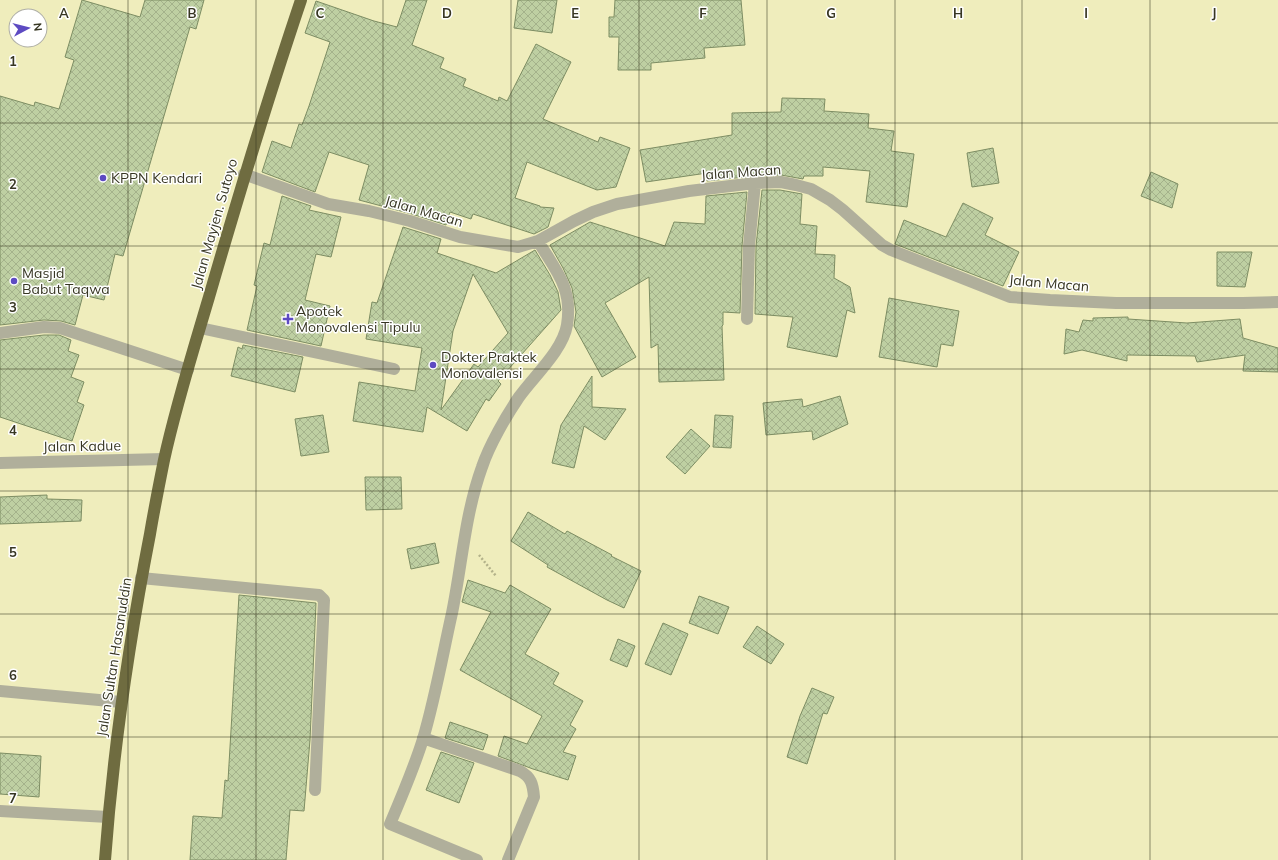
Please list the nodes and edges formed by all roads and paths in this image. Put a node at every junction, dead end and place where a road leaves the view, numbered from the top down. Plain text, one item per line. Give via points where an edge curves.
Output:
1 (301, 0) edge
2 (244, 174) junction
3 (755, 183) junction
4 (538, 241) junction
5 (1278, 302) edge
6 (747, 319) dead end
7 (200, 328) junction
8 (0, 333) edge
9 (394, 369) dead end
10 (188, 370) junction
11 (164, 459) junction
12 (0, 463) edge
13 (141, 578) junction
14 (0, 691) edge
15 (121, 702) junction
16 (423, 738) junction
17 (315, 790) dead end
18 (0, 811) edge
19 (108, 817) junction
20 (105, 860) edge
21 (477, 860) edge
22 (508, 860) edge

1 - 2 highway, Jalan Mayjen. Sutoyo
2 - 4 street, Jalan Macan via 328,204 410,221 460,238 518,247
2 - 7 highway, Jalan Mayjen. Sutoyo
3 - 4 street, Jalan Macan via 689,191 617,204 593,212
3 - 5 street, Jalan Macan via 781,182 811,189 830,200 891,250 1010,297 1116,303
3 - 6 street via 749,246
4 - 16 street via 565,286 569,309 567,326 558,347 515,403 482,467 467,523 452,611
7 - 9 street
7 - 10 highway, Jalan Mayjen. Sutoyo
8 - 10 street via 44,327 60,328
10 - 11 highway, Jalan Mayjen. Sutoyo
11 - 12 street, Jalan Kadue
11 - 13 highway, Jalan Sultan Hasanuddin
13 - 15 highway, Jalan Sultan Hasanuddin
13 - 17 street via 319,595 323,599
14 - 15 street
15 - 19 highway, Jalan Sultan Hasanuddin
16 - 21 street via 390,824
16 - 22 street via 520,771 529,777 534,797
18 - 19 street
19 - 20 highway, Jalan Sultan Hasanuddin

